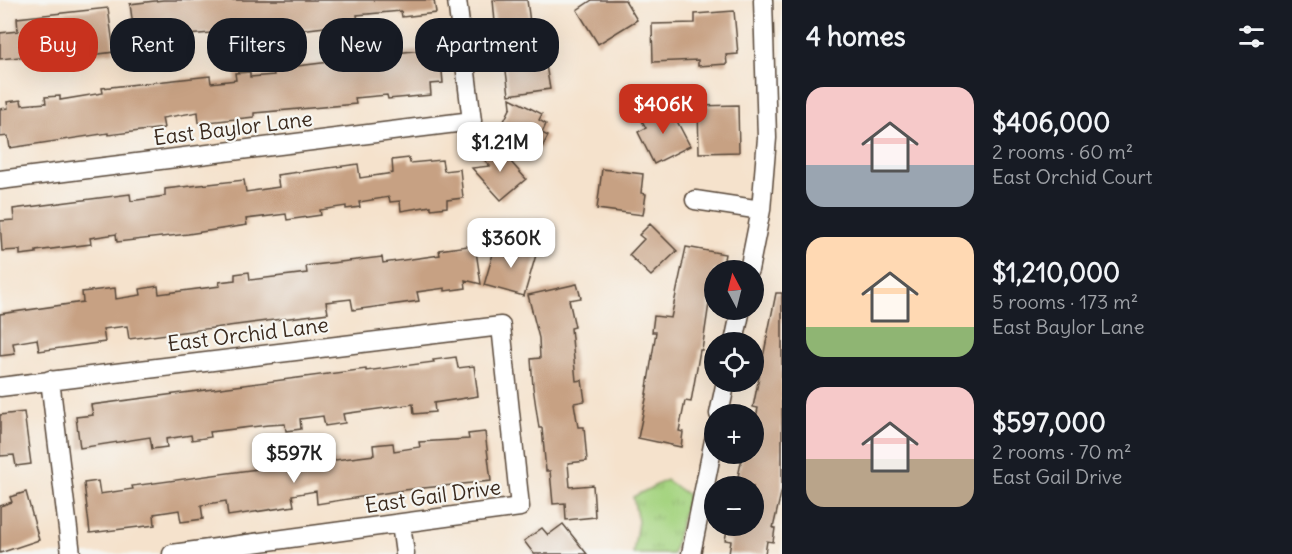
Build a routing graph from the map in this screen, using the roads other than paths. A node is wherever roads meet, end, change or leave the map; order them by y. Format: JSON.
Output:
{"nodes":[{"id":1,"x":457,"y":0,"type":"edge"},
{"id":2,"x":763,"y":0,"type":"edge"},
{"id":3,"x":0,"y":180,"type":"edge"},
{"id":4,"x":695,"y":200,"type":"dead end"},
{"id":5,"x":761,"y":210,"type":"junction"},
{"id":6,"x":750,"y":260,"type":"edge"},
{"id":7,"x":50,"y":380,"type":"junction"},
{"id":8,"x":0,"y":387,"type":"edge"},
{"id":9,"x":709,"y":464,"type":"edge"},
{"id":10,"x":520,"y":507,"type":"joint"},
{"id":11,"x":401,"y":524,"type":"junction"},
{"id":12,"x":71,"y":554,"type":"edge"},
{"id":13,"x":172,"y":554,"type":"edge"},
{"id":14,"x":405,"y":554,"type":"edge"},
{"id":15,"x":691,"y":554,"type":"edge"}],
"edges":[{"from":1,"to":3,"type":"street","name":"East Baylor Lane"},
{"from":2,"to":5,"type":"street"},
{"from":4,"to":5,"type":"street"},
{"from":5,"to":6,"type":"street"},
{"from":7,"to":8,"type":"street","name":"East Orchid Lane"},
{"from":7,"to":10,"type":"street","name":"East Orchid Lane"},
{"from":7,"to":12,"type":"street"},
{"from":9,"to":15,"type":"street"},
{"from":10,"to":11,"type":"street","name":"East Gail Drive"},
{"from":11,"to":13,"type":"street","name":"East Gail Drive"},
{"from":11,"to":14,"type":"street"}]}
